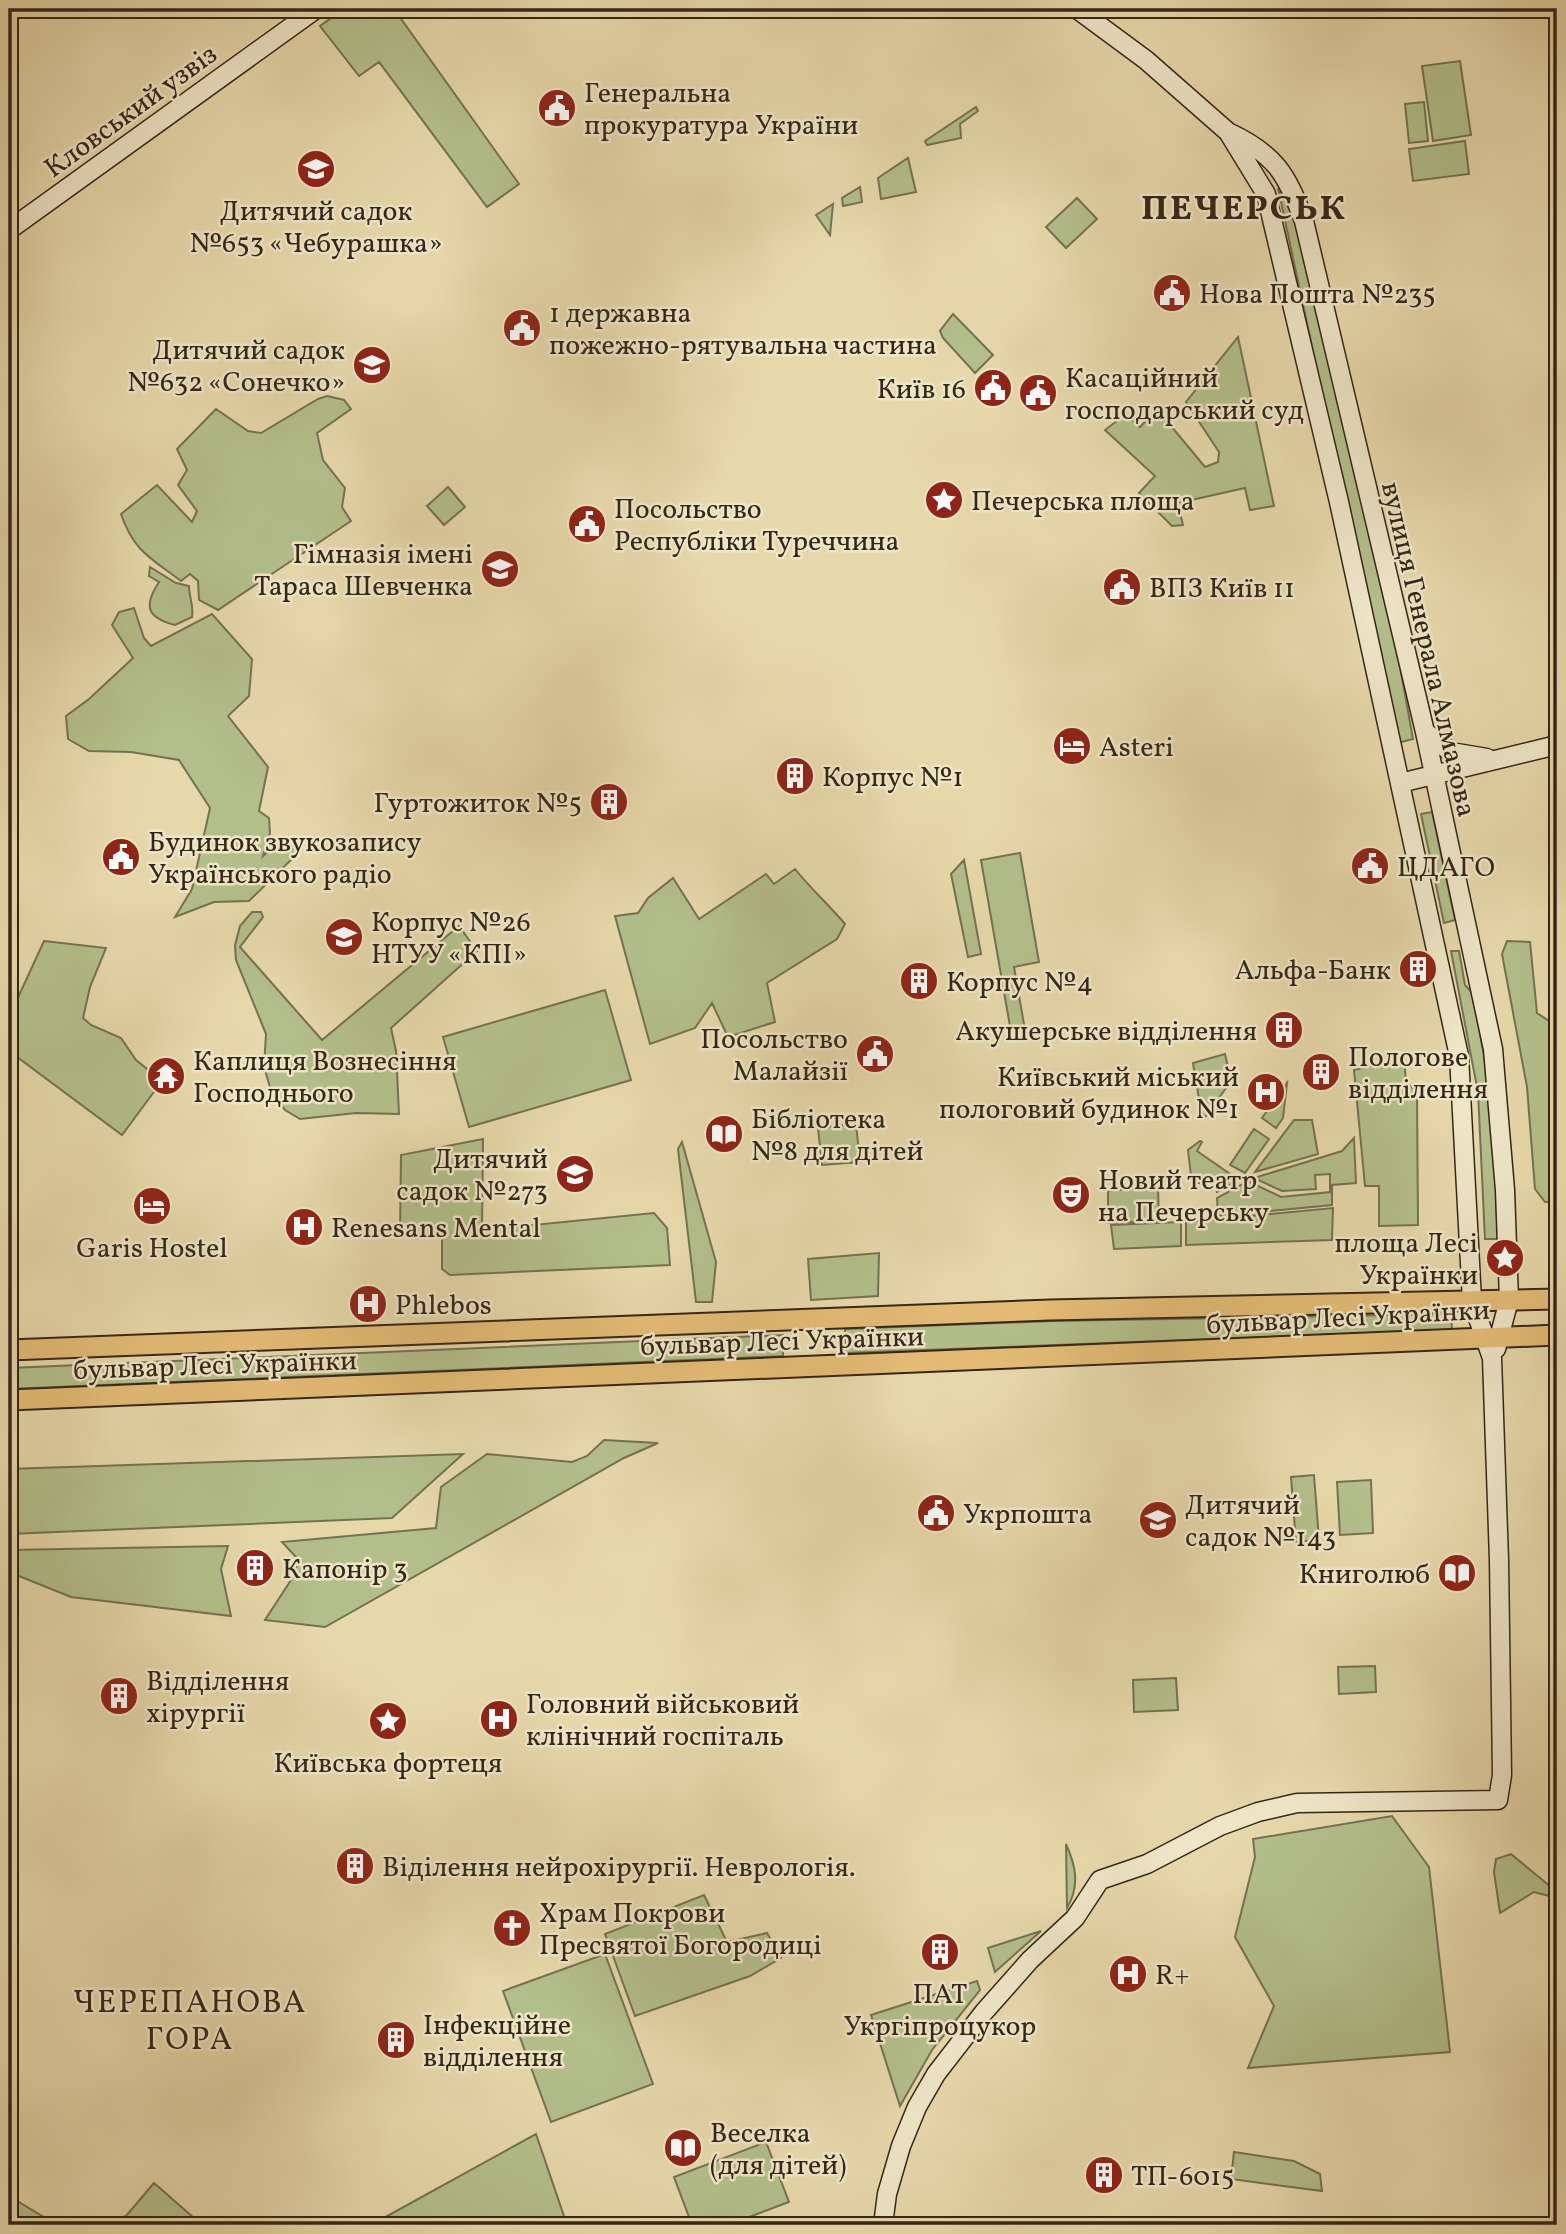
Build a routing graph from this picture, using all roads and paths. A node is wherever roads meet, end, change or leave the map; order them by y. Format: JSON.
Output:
{"nodes":[{"id":1,"x":316,"y":9,"type":"edge"},
{"id":2,"x":1077,"y":9,"type":"edge"},
{"id":3,"x":1228,"y":132,"type":"junction"},
{"id":4,"x":9,"y":230,"type":"edge"},
{"id":5,"x":1425,"y":732,"type":"junction"},
{"id":6,"x":1557,"y":745,"type":"edge"},
{"id":7,"x":1501,"y":759,"type":"junction"},
{"id":8,"x":1433,"y":775,"type":"junction"},
{"id":9,"x":1400,"y":783,"type":"junction"},
{"id":10,"x":1557,"y":1298,"type":"edge"},
{"id":11,"x":1510,"y":1300,"type":"junction"},
{"id":12,"x":1472,"y":1301,"type":"junction"},
{"id":13,"x":1557,"y":1335,"type":"edge"},
{"id":14,"x":1492,"y":1337,"type":"junction"},
{"id":15,"x":9,"y":1350,"type":"edge"},
{"id":16,"x":9,"y":1400,"type":"edge"},
{"id":17,"x":883,"y":2225,"type":"edge"}],
"edges":[{"from":1,"to":4,"type":"main road","name":"Кловський узвіз"},
{"from":2,"to":3,"type":"main road"},
{"from":3,"to":5,"type":"main road","name":"вулиця Генерала Алмазова"},
{"from":3,"to":9,"type":"main road","name":"вулиця Генерала Алмазова"},
{"from":5,"to":7,"type":"main road"},
{"from":5,"to":8,"type":"main road","name":"вулиця Генерала Алмазова"},
{"from":6,"to":7,"type":"main road"},
{"from":7,"to":8,"type":"main road"},
{"from":8,"to":9,"type":"main road"},
{"from":8,"to":11,"type":"main road","name":"вулиця Генерала Алмазова"},
{"from":9,"to":12,"type":"main road","name":"вулиця Генерала Алмазова"},
{"from":10,"to":11,"type":"main road","name":"бульвар Лесі Українки"},
{"from":11,"to":12,"type":"main road","name":"бульвар Лесі Українки"},
{"from":11,"to":14,"type":"main road"},
{"from":12,"to":14,"type":"main road"},
{"from":12,"to":15,"type":"main road","name":"бульвар Лесі Українки"},
{"from":13,"to":14,"type":"main road","name":"бульвар Лесі Українки"},
{"from":14,"to":16,"type":"main road","name":"бульвар Лесі Українки"},
{"from":14,"to":17,"type":"main road"}]}
